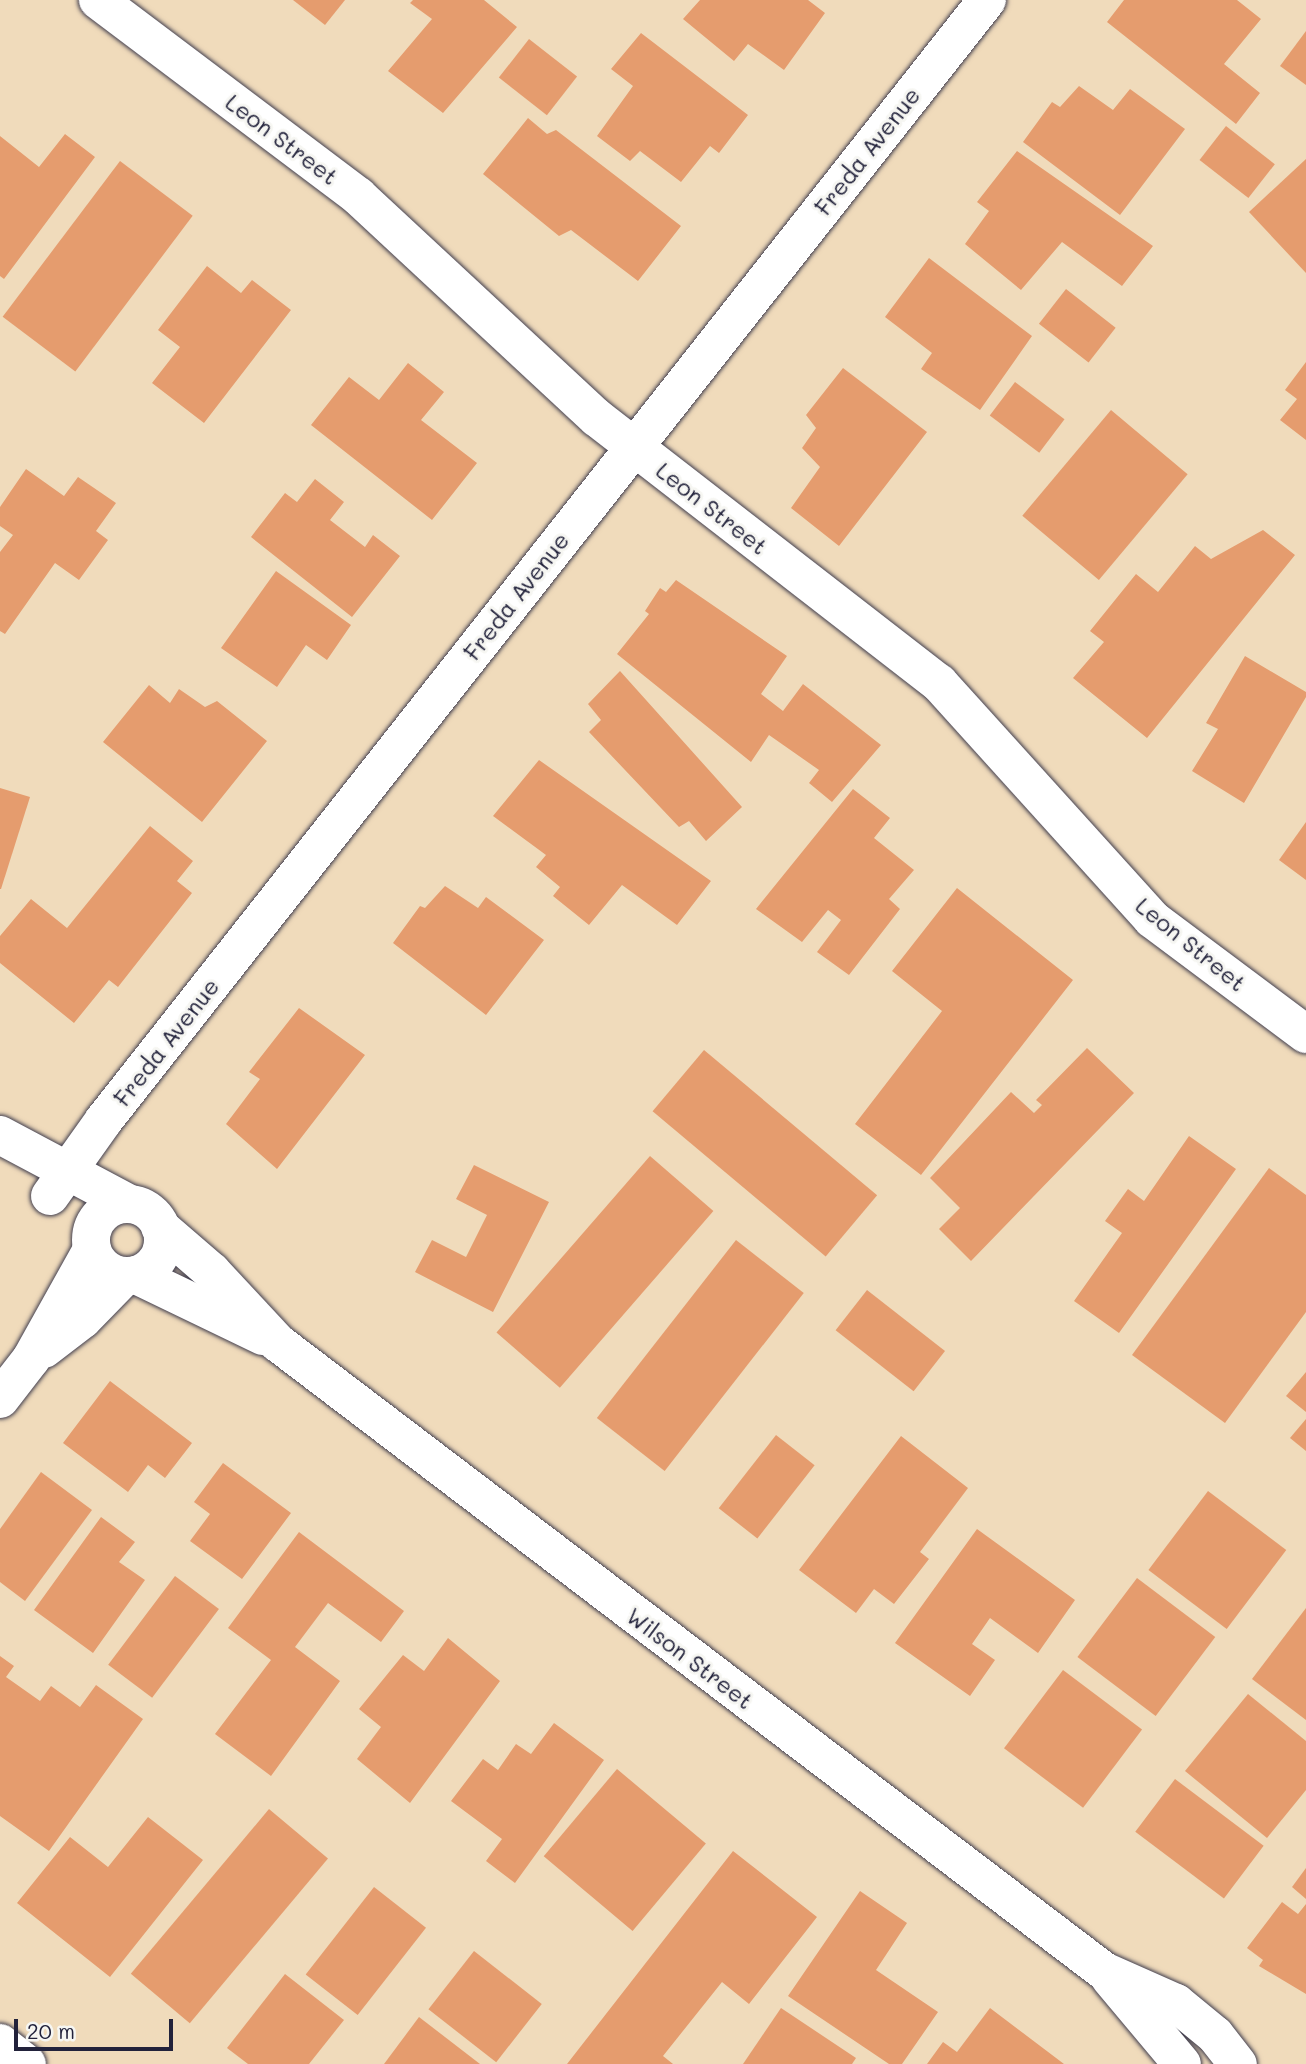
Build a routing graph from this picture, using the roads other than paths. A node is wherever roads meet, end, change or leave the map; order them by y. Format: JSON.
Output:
{"nodes":[{"id":1,"x":98,"y":0,"type":"edge"},
{"id":2,"x":987,"y":0,"type":"edge"},
{"id":3,"x":633,"y":447,"type":"junction"},
{"id":4,"x":1306,"y":1034,"type":"edge"},
{"id":5,"x":0,"y":1135,"type":"edge"},
{"id":6,"x":0,"y":1144,"type":"edge"},
{"id":7,"x":59,"y":1183,"type":"junction"},
{"id":8,"x":130,"y":1204,"type":"junction"},
{"id":9,"x":160,"y":1227,"type":"junction"},
{"id":10,"x":91,"y":1245,"type":"junction"},
{"id":11,"x":130,"y":1276,"type":"junction"},
{"id":12,"x":278,"y":1343,"type":"junction"},
{"id":13,"x":31,"y":1359,"type":"junction"},
{"id":14,"x":0,"y":1399,"type":"edge"},
{"id":15,"x":1104,"y":1971,"type":"junction"},
{"id":16,"x":0,"y":2043,"type":"edge"},
{"id":17,"x":27,"y":2064,"type":"edge"},
{"id":18,"x":1182,"y":2064,"type":"edge"},
{"id":19,"x":1238,"y":2064,"type":"edge"}],
"edges":[{"from":1,"to":3,"type":"street","name":"Leon Street"},
{"from":2,"to":3,"type":"street","name":"Freda Avenue"},
{"from":3,"to":4,"type":"street","name":"Leon Street"},
{"from":3,"to":7,"type":"street","name":"Freda Avenue"},
{"from":5,"to":7,"type":"street"},
{"from":6,"to":7,"type":"street"},
{"from":7,"to":8,"type":"street"},
{"from":7,"to":10,"type":"street"},
{"from":8,"to":9,"type":"street"},
{"from":8,"to":10,"type":"street"},
{"from":9,"to":11,"type":"street"},
{"from":9,"to":12,"type":"street","name":"Wilson Street"},
{"from":10,"to":11,"type":"street"},
{"from":10,"to":13,"type":"street"},
{"from":11,"to":12,"type":"street","name":"Wilson Street"},
{"from":11,"to":13,"type":"street"},
{"from":12,"to":15,"type":"street","name":"Wilson Street"},
{"from":13,"to":14,"type":"street"},
{"from":15,"to":18,"type":"street","name":"Wilson Street"},
{"from":15,"to":19,"type":"street","name":"Wilson Street"},
{"from":16,"to":17,"type":"street"}]}
